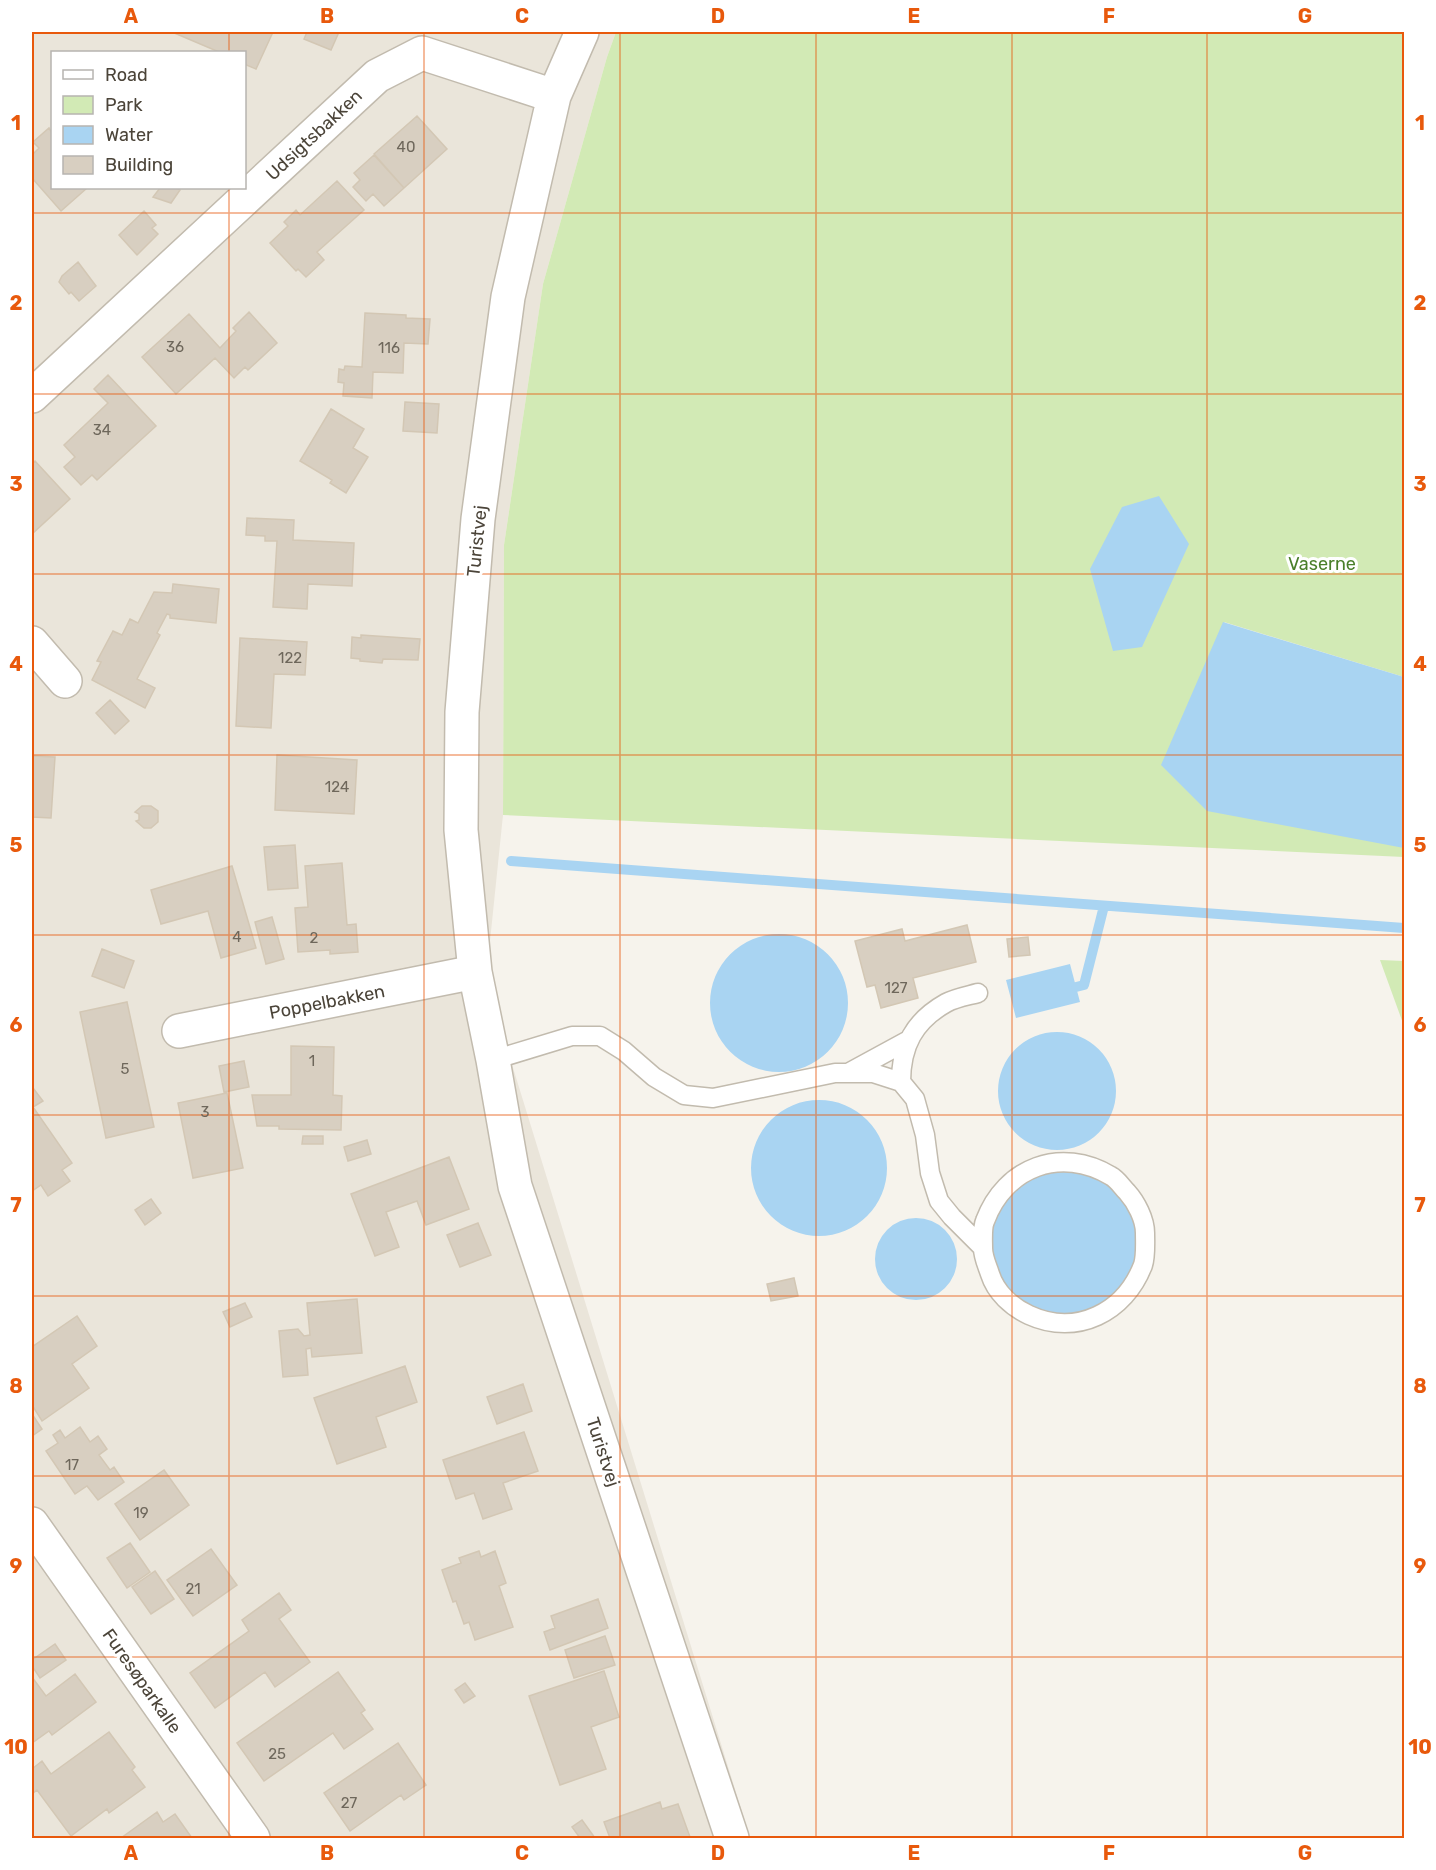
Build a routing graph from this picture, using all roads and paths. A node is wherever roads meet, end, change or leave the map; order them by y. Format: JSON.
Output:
{"nodes":[{"id":1,"x":582,"y":32,"type":"edge"},
{"id":2,"x":420,"y":42,"type":"edge"},
{"id":3,"x":554,"y":96,"type":"junction"},
{"id":4,"x":32,"y":396,"type":"edge"},
{"id":5,"x":32,"y":644,"type":"edge"},
{"id":6,"x":65,"y":681,"type":"dead end"},
{"id":7,"x":475,"y":972,"type":"junction"},
{"id":8,"x":978,"y":993,"type":"dead end"},
{"id":9,"x":179,"y":1031,"type":"dead end"},
{"id":10,"x":907,"y":1041,"type":"junction"},
{"id":11,"x":493,"y":1060,"type":"junction"},
{"id":12,"x":849,"y":1073,"type":"junction"},
{"id":13,"x":901,"y":1082,"type":"junction"},
{"id":14,"x":983,"y":1248,"type":"junction"},
{"id":15,"x":32,"y":1524,"type":"edge"},
{"id":16,"x":253,"y":1839,"type":"edge"},
{"id":17,"x":732,"y":1839,"type":"edge"}],
"edges":[{"from":1,"to":3,"type":"street","name":"Turistvej"},
{"from":2,"to":3,"type":"street","name":"Udsigtsbakken"},
{"from":2,"to":4,"type":"street","name":"Udsigtsbakken"},
{"from":3,"to":7,"type":"street","name":"Turistvej"},
{"from":5,"to":6,"type":"street"},
{"from":7,"to":9,"type":"street","name":"Poppelbakken"},
{"from":7,"to":11,"type":"street","name":"Turistvej"},
{"from":8,"to":10,"type":"lane"},
{"from":10,"to":12,"type":"lane"},
{"from":10,"to":13,"type":"lane"},
{"from":11,"to":12,"type":"lane"},
{"from":11,"to":17,"type":"street","name":"Turistvej"},
{"from":12,"to":13,"type":"lane"},
{"from":13,"to":14,"type":"lane"},
{"from":14,"to":14,"type":"lane"},
{"from":15,"to":16,"type":"street","name":"Furesøparkalle"}]}
